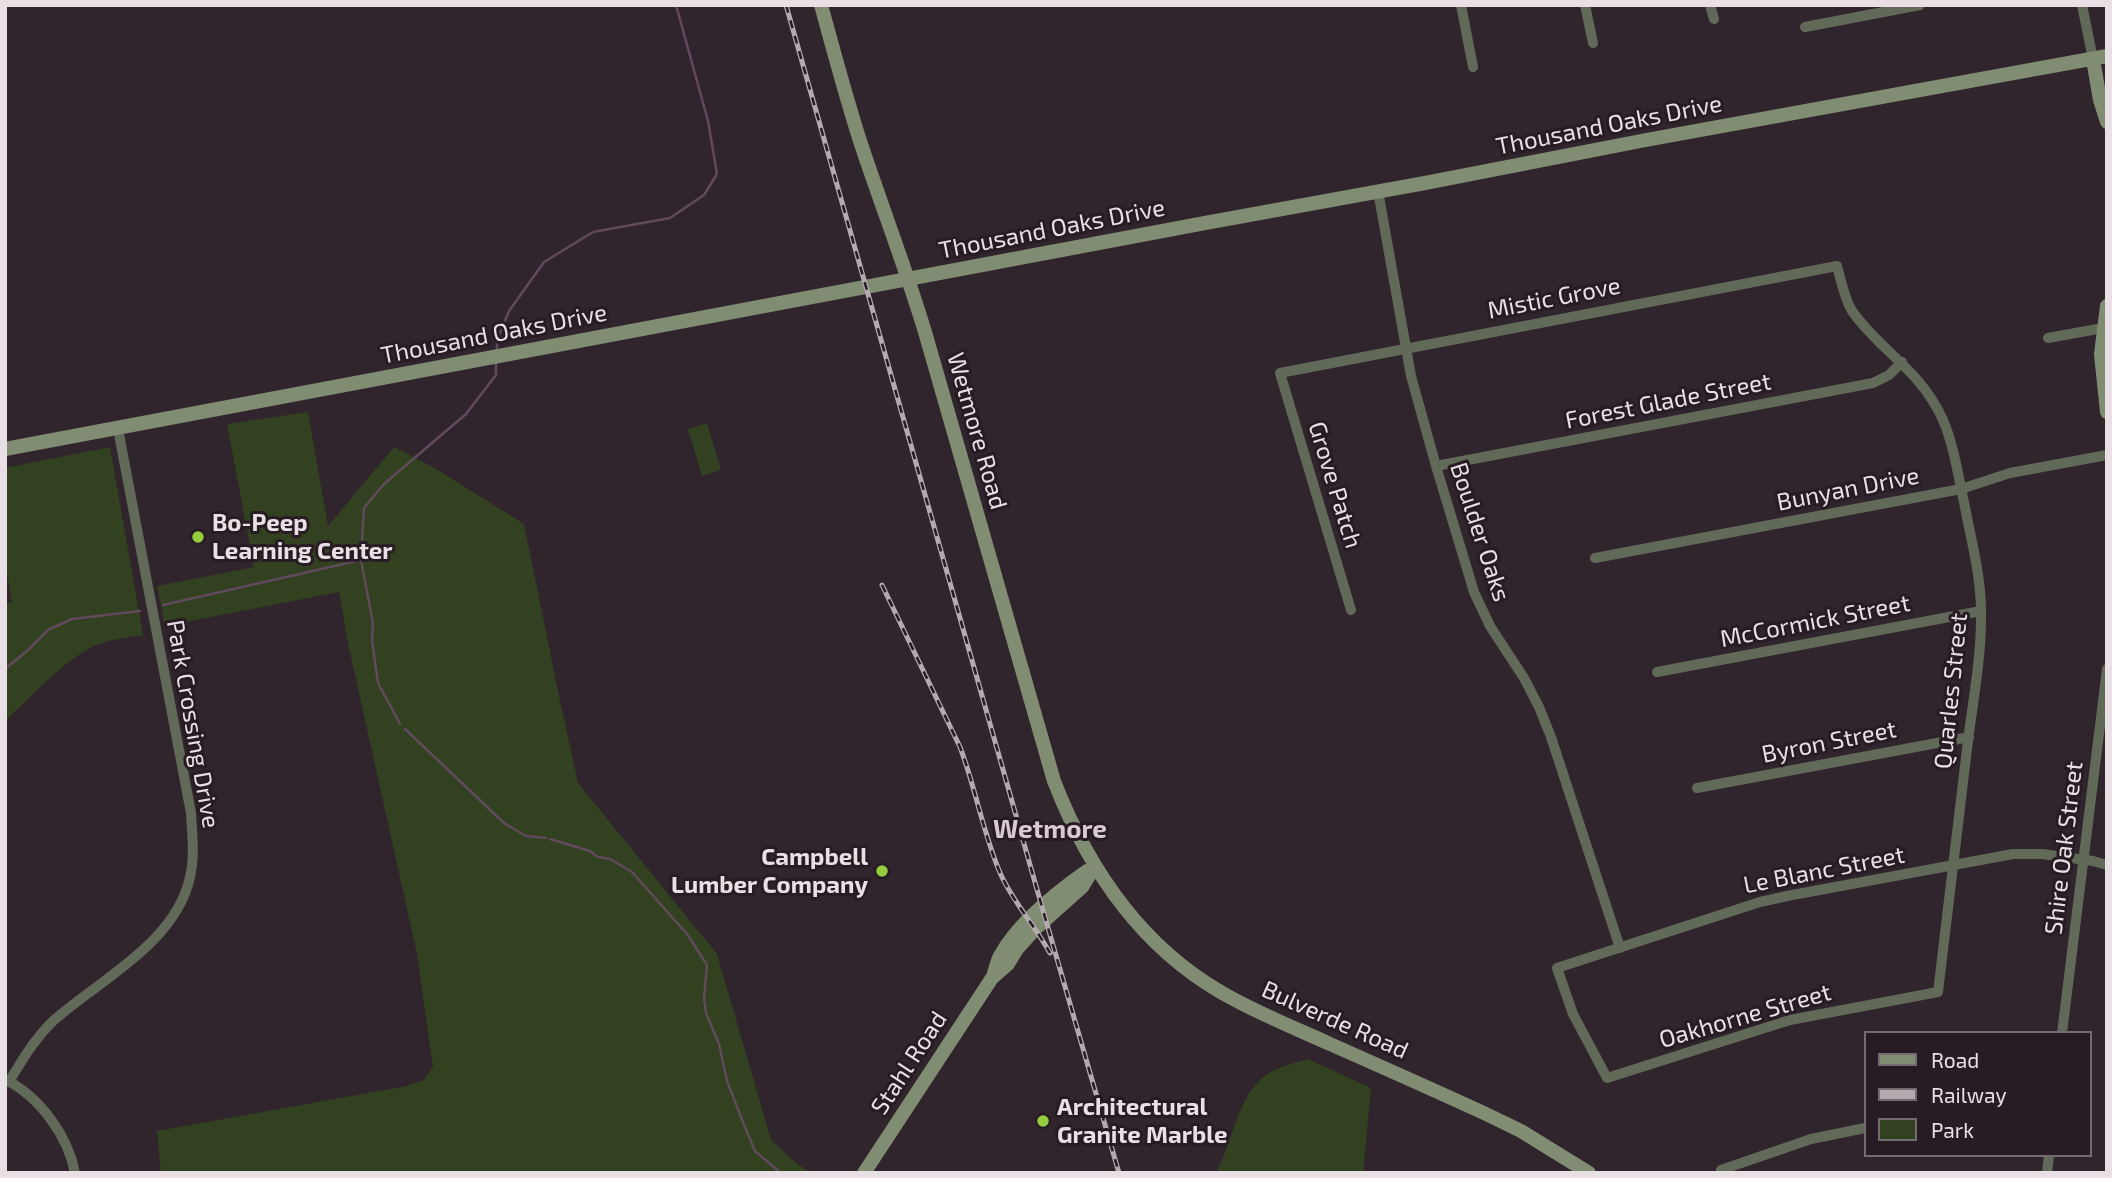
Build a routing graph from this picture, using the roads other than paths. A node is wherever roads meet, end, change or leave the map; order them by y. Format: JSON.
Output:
{"nodes":[{"id":1,"x":821,"y":5,"type":"edge"},
{"id":2,"x":1461,"y":5,"type":"edge"},
{"id":3,"x":1585,"y":5,"type":"edge"},
{"id":4,"x":1710,"y":5,"type":"edge"},
{"id":5,"x":1920,"y":5,"type":"edge"},
{"id":6,"x":2082,"y":5,"type":"edge"},
{"id":7,"x":1714,"y":19,"type":"dead end"},
{"id":8,"x":1805,"y":27,"type":"dead end"},
{"id":9,"x":1594,"y":43,"type":"dead end"},
{"id":10,"x":2100,"y":57,"type":"edge"},
{"id":11,"x":1473,"y":67,"type":"dead end"},
{"id":12,"x":2107,"y":121,"type":"edge"},
{"id":13,"x":1378,"y":191,"type":"junction"},
{"id":14,"x":1837,"y":266,"type":"joint"},
{"id":15,"x":909,"y":280,"type":"junction"},
{"id":16,"x":2107,"y":306,"type":"edge"},
{"id":17,"x":2103,"y":328,"type":"junction"},
{"id":18,"x":2048,"y":338,"type":"dead end"},
{"id":19,"x":2104,"y":344,"type":"edge"},
{"id":20,"x":1406,"y":348,"type":"junction"},
{"id":21,"x":1902,"y":362,"type":"junction"},
{"id":22,"x":1280,"y":373,"type":"joint"},
{"id":23,"x":2107,"y":412,"type":"edge"},
{"id":24,"x":118,"y":429,"type":"junction"},
{"id":25,"x":5,"y":449,"type":"edge"},
{"id":26,"x":2107,"y":455,"type":"edge"},
{"id":27,"x":1436,"y":466,"type":"junction"},
{"id":28,"x":1961,"y":489,"type":"junction"},
{"id":29,"x":1595,"y":558,"type":"dead end"},
{"id":30,"x":1351,"y":610,"type":"dead end"},
{"id":31,"x":1981,"y":611,"type":"junction"},
{"id":32,"x":2107,"y":668,"type":"edge"},
{"id":33,"x":1657,"y":672,"type":"dead end"},
{"id":34,"x":1969,"y":737,"type":"junction"},
{"id":35,"x":1698,"y":788,"type":"dead end"},
{"id":36,"x":2083,"y":860,"type":"junction"},
{"id":37,"x":2107,"y":865,"type":"edge"},
{"id":38,"x":1095,"y":866,"type":"junction"},
{"id":39,"x":1953,"y":866,"type":"junction"},
{"id":40,"x":1620,"y":948,"type":"junction"},
{"id":41,"x":1938,"y":992,"type":"joint"},
{"id":42,"x":2062,"y":1031,"type":"edge"},
{"id":43,"x":1607,"y":1079,"type":"joint"},
{"id":44,"x":7,"y":1081,"type":"edge"},
{"id":45,"x":1864,"y":1128,"type":"edge"},
{"id":46,"x":1721,"y":1170,"type":"dead end"},
{"id":47,"x":75,"y":1173,"type":"edge"},
{"id":48,"x":864,"y":1173,"type":"edge"},
{"id":49,"x":1590,"y":1173,"type":"edge"}],
"edges":[{"from":1,"to":15,"type":"main road","name":"Wetmore Road"},
{"from":2,"to":11,"type":"street"},
{"from":3,"to":9,"type":"street"},
{"from":4,"to":7,"type":"street"},
{"from":5,"to":8,"type":"street"},
{"from":6,"to":10,"type":"street"},
{"from":10,"to":12,"type":"main road"},
{"from":10,"to":13,"type":"main road","name":"Thousand Oaks Drive"},
{"from":13,"to":15,"type":"main road","name":"Thousand Oaks Drive"},
{"from":13,"to":20,"type":"street","name":"Boulder Oaks"},
{"from":14,"to":20,"type":"street","name":"Mistic Grove"},
{"from":14,"to":21,"type":"street","name":"Quarles Street"},
{"from":15,"to":24,"type":"main road","name":"Thousand Oaks Drive"},
{"from":15,"to":38,"type":"main road","name":"Wetmore Road"},
{"from":16,"to":17,"type":"main road"},
{"from":17,"to":18,"type":"street"},
{"from":17,"to":19,"type":"main road"},
{"from":19,"to":23,"type":"main road"},
{"from":20,"to":22,"type":"street","name":"Mistic Grove"},
{"from":20,"to":27,"type":"street","name":"Boulder Oaks"},
{"from":21,"to":27,"type":"street","name":"Forest Glade Street"},
{"from":21,"to":28,"type":"street","name":"Quarles Street"},
{"from":22,"to":30,"type":"street","name":"Grove Patch"},
{"from":24,"to":25,"type":"main road","name":"Thousand Oaks Drive"},
{"from":24,"to":44,"type":"street","name":"Park Crossing Drive"},
{"from":26,"to":28,"type":"street","name":"Bunyan Drive"},
{"from":27,"to":40,"type":"street","name":"Boulder Oaks"},
{"from":28,"to":29,"type":"street","name":"Bunyan Drive"},
{"from":28,"to":31,"type":"street","name":"Quarles Street"},
{"from":31,"to":33,"type":"street","name":"McCormick Street"},
{"from":31,"to":34,"type":"street","name":"Quarles Street"},
{"from":32,"to":36,"type":"street","name":"Shire Oak Street"},
{"from":34,"to":35,"type":"street","name":"Byron Street"},
{"from":34,"to":39,"type":"street","name":"Quarles Street"},
{"from":36,"to":37,"type":"street","name":"Le Blanc Street"},
{"from":36,"to":39,"type":"street","name":"Le Blanc Street"},
{"from":36,"to":42,"type":"street","name":"Shire Oak Street"},
{"from":38,"to":48,"type":"main road","name":"Stahl Road"},
{"from":38,"to":49,"type":"main road","name":"Bulverde Road"},
{"from":39,"to":40,"type":"street","name":"Le Blanc Street"},
{"from":39,"to":41,"type":"street","name":"Quarles Street"},
{"from":40,"to":43,"type":"street","name":"Le Blanc Street"},
{"from":41,"to":43,"type":"street","name":"Oakhorne Street"},
{"from":44,"to":47,"type":"street"},
{"from":45,"to":46,"type":"street"}]}
